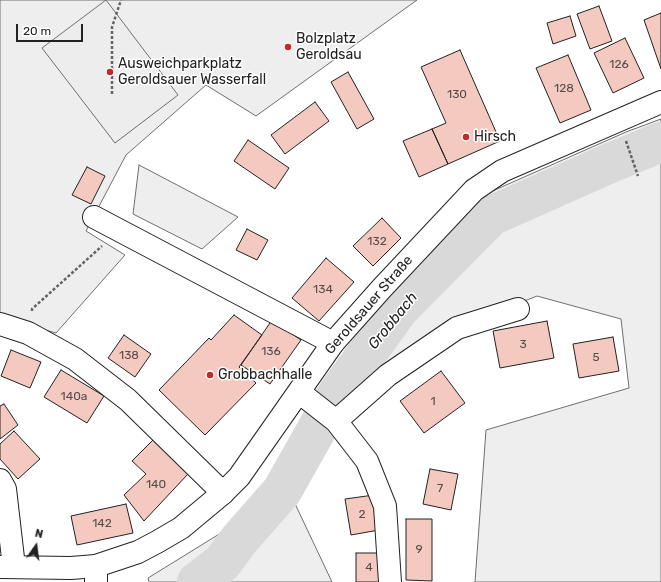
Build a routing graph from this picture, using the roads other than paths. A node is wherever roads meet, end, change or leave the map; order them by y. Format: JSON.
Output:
{"nodes":[{"id":1,"x":661,"y":102,"type":"edge"},
{"id":2,"x":102,"y":221,"type":"road end"},
{"id":3,"x":518,"y":309,"type":"dead end"},
{"id":4,"x":0,"y":324,"type":"edge"},
{"id":5,"x":333,"y":343,"type":"junction"},
{"id":6,"x":306,"y":398,"type":"junction"},
{"id":7,"x":336,"y":421,"type":"junction"},
{"id":8,"x":0,"y":480,"type":"edge"},
{"id":9,"x":223,"y":493,"type":"junction"},
{"id":10,"x":7,"y":567,"type":"edge"},
{"id":11,"x":96,"y":574,"type":"edge"},
{"id":12,"x":390,"y":582,"type":"edge"}],
"edges":[{"from":1,"to":5,"type":"main road","name":"Geroldsauer Straße"},
{"from":2,"to":5,"type":"main road"},
{"from":3,"to":7,"type":"main road"},
{"from":4,"to":9,"type":"main road"},
{"from":5,"to":6,"type":"main road","name":"Geroldsauer Straße"},
{"from":6,"to":7,"type":"main road"},
{"from":6,"to":9,"type":"main road","name":"Geroldsauer Straße"},
{"from":7,"to":12,"type":"main road"},
{"from":8,"to":10,"type":"main road"},
{"from":9,"to":11,"type":"main road","name":"Geroldsauer Straße"},
{"from":10,"to":11,"type":"main road","name":"Geroldsauer Straße"}]}
